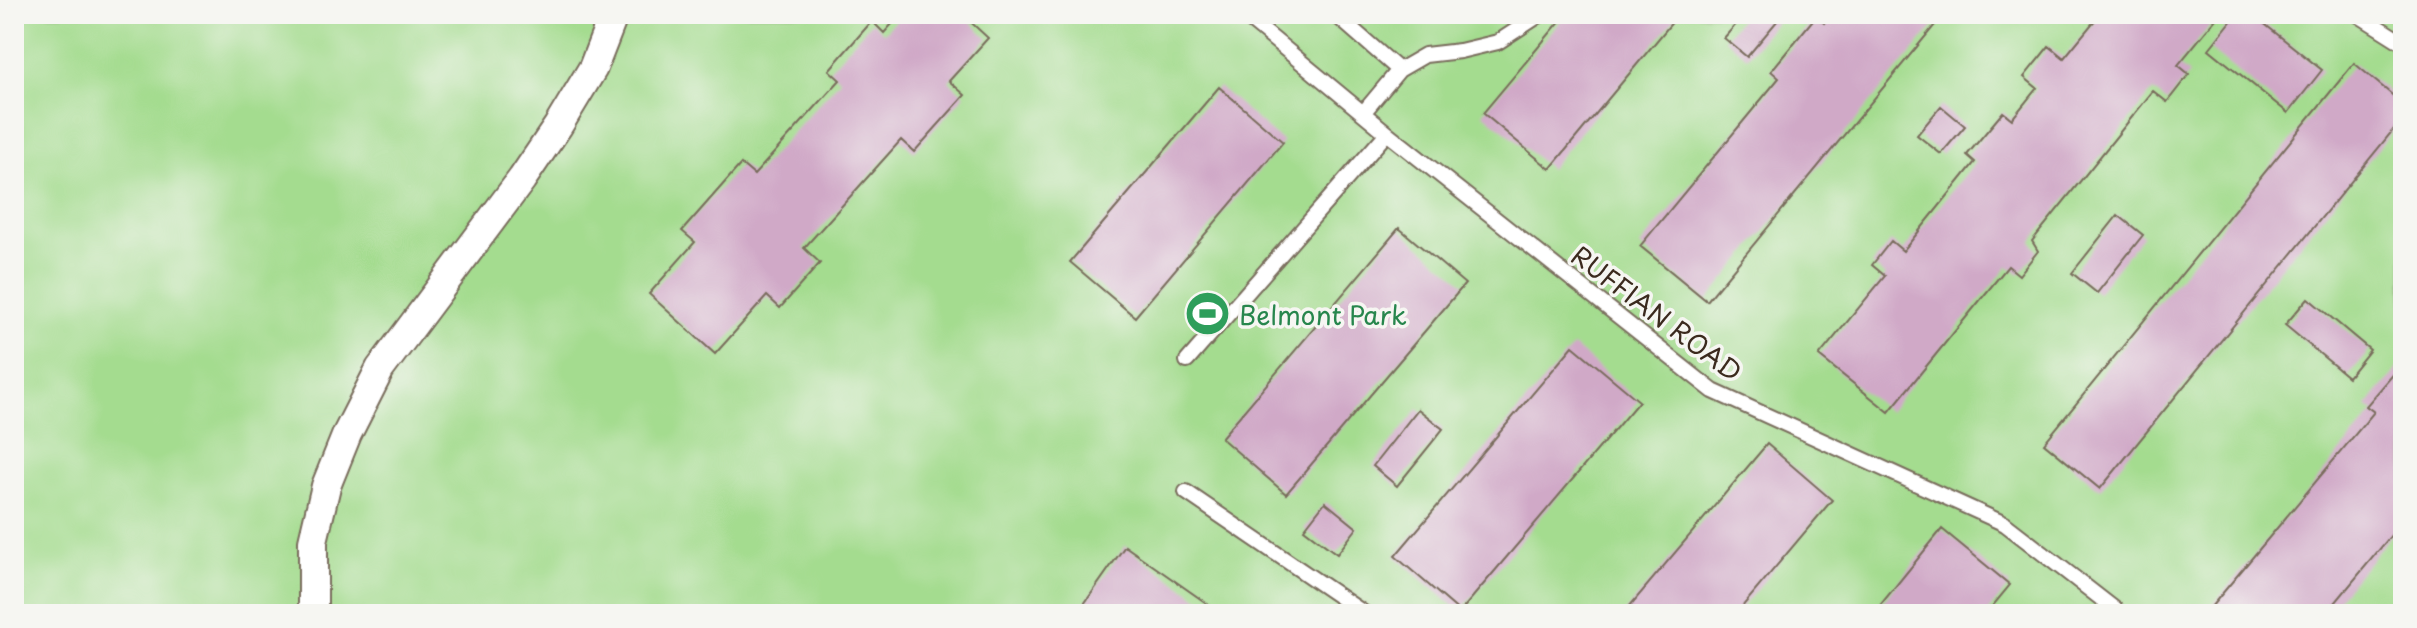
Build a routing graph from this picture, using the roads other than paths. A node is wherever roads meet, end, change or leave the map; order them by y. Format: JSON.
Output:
{"nodes":[{"id":1,"x":614,"y":14,"type":"edge"},
{"id":2,"x":1243,"y":14,"type":"edge"},
{"id":3,"x":1335,"y":14,"type":"edge"},
{"id":4,"x":1541,"y":14,"type":"edge"},
{"id":5,"x":2357,"y":14,"type":"edge"},
{"id":6,"x":2403,"y":43,"type":"edge"},
{"id":7,"x":1399,"y":70,"type":"junction"},
{"id":8,"x":1363,"y":113,"type":"junction"},
{"id":9,"x":1387,"y":133,"type":"junction"},
{"id":10,"x":1187,"y":361,"type":"dead end"},
{"id":11,"x":1186,"y":492,"type":"dead end"},
{"id":12,"x":313,"y":614,"type":"edge"},
{"id":13,"x":1365,"y":614,"type":"edge"},
{"id":14,"x":2121,"y":614,"type":"edge"}],
"edges":[{"from":1,"to":12,"type":"street"},
{"from":2,"to":8,"type":"lane","name":"RUFFIAN ROAD"},
{"from":3,"to":7,"type":"lane"},
{"from":4,"to":7,"type":"lane"},
{"from":5,"to":6,"type":"lane"},
{"from":7,"to":8,"type":"lane"},
{"from":8,"to":9,"type":"lane","name":"RUFFIAN ROAD"},
{"from":9,"to":10,"type":"lane"},
{"from":9,"to":14,"type":"lane","name":"RUFFIAN ROAD"},
{"from":11,"to":13,"type":"lane"}]}
